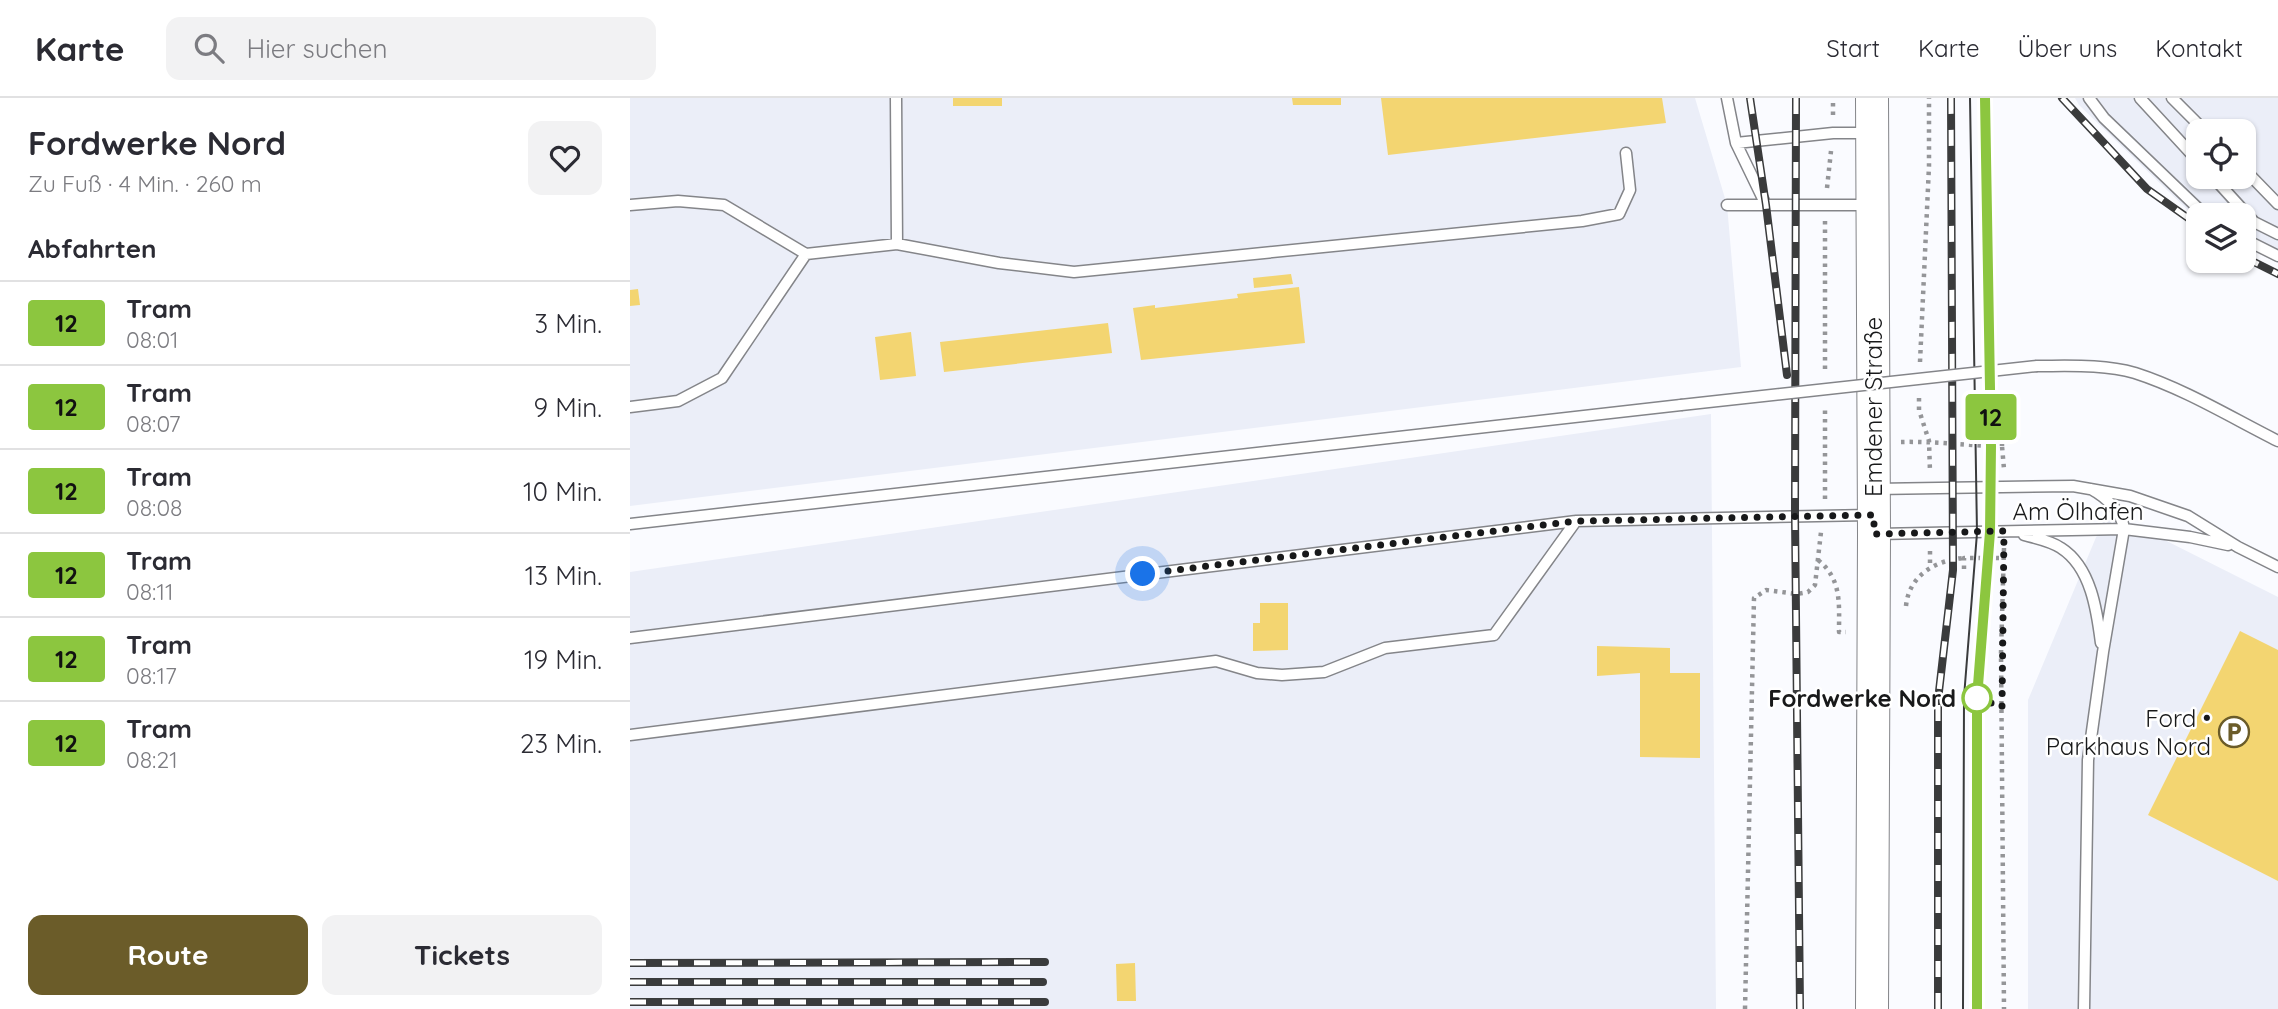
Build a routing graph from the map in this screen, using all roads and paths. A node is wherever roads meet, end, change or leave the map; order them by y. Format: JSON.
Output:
{"nodes":[{"id":1,"x":895,"y":98,"type":"edge"},
{"id":2,"x":1727,"y":98,"type":"edge"},
{"id":3,"x":1833,"y":98,"type":"edge"},
{"id":4,"x":1872,"y":98,"type":"edge"},
{"id":5,"x":1929,"y":98,"type":"edge"},
{"id":6,"x":2089,"y":98,"type":"edge"},
{"id":7,"x":2140,"y":98,"type":"edge"},
{"id":8,"x":2172,"y":98,"type":"edge"},
{"id":9,"x":2193,"y":119,"type":"edge"},
{"id":10,"x":1833,"y":133,"type":"junction"},
{"id":11,"x":1872,"y":133,"type":"junction"},
{"id":12,"x":1736,"y":143,"type":"junction"},
{"id":13,"x":2186,"y":148,"type":"edge"},
{"id":14,"x":1626,"y":153,"type":"dead end"},
{"id":15,"x":2256,"y":181,"type":"edge"},
{"id":16,"x":2224,"y":189,"type":"edge"},
{"id":17,"x":2193,"y":203,"type":"edge"},
{"id":18,"x":2278,"y":204,"type":"edge"},
{"id":19,"x":630,"y":205,"type":"edge"},
{"id":20,"x":1727,"y":205,"type":"dead end"},
{"id":21,"x":1766,"y":205,"type":"junction"},
{"id":22,"x":1825,"y":205,"type":"junction"},
{"id":23,"x":1872,"y":205,"type":"junction"},
{"id":24,"x":2278,"y":234,"type":"edge"},
{"id":25,"x":897,"y":244,"type":"junction"},
{"id":26,"x":2256,"y":245,"type":"edge"},
{"id":27,"x":806,"y":254,"type":"junction"},
{"id":28,"x":2278,"y":256,"type":"edge"},
{"id":29,"x":1919,"y":375,"type":"dead end"},
{"id":30,"x":1825,"y":386,"type":"dead end"},
{"id":31,"x":1919,"y":387,"type":"dead end"},
{"id":32,"x":1825,"y":400,"type":"dead end"},
{"id":33,"x":630,"y":407,"type":"edge"},
{"id":34,"x":2002,"y":414,"type":"dead end"},
{"id":35,"x":2278,"y":441,"type":"edge"},
{"id":36,"x":2002,"y":446,"type":"junction"},
{"id":37,"x":2005,"y":488,"type":"junction"},
{"id":38,"x":2091,"y":489,"type":"junction"},
{"id":39,"x":1874,"y":513,"type":"junction"},
{"id":40,"x":1823,"y":516,"type":"junction"},
{"id":41,"x":1576,"y":521,"type":"junction"},
{"id":42,"x":630,"y":524,"type":"edge"},
{"id":43,"x":2124,"y":529,"type":"junction"},
{"id":44,"x":2004,"y":531,"type":"junction"},
{"id":45,"x":2238,"y":547,"type":"junction"},
{"id":46,"x":2004,"y":558,"type":"junction"},
{"id":47,"x":2278,"y":567,"type":"edge"},
{"id":48,"x":1964,"y":569,"type":"dead end"},
{"id":49,"x":630,"y":638,"type":"edge"},
{"id":50,"x":2103,"y":652,"type":"junction"},
{"id":51,"x":630,"y":735,"type":"edge"},
{"id":52,"x":1745,"y":1009,"type":"edge"},
{"id":53,"x":1872,"y":1009,"type":"edge"},
{"id":54,"x":2004,"y":1009,"type":"edge"},
{"id":55,"x":2084,"y":1009,"type":"edge"}],
"edges":[{"from":1,"to":25,"type":"lane"},
{"from":2,"to":12,"type":"lane"},
{"from":3,"to":10,"type":"path"},
{"from":4,"to":11,"type":"street","name":"Emdener Straße"},
{"from":5,"to":29,"type":"path"},
{"from":6,"to":17,"type":"lane"},
{"from":7,"to":13,"type":"lane"},
{"from":8,"to":9,"type":"lane"},
{"from":10,"to":11,"type":"lane"},
{"from":10,"to":12,"type":"lane"},
{"from":10,"to":22,"type":"path"},
{"from":11,"to":23,"type":"street","name":"Emdener Straße"},
{"from":12,"to":21,"type":"lane"},
{"from":14,"to":25,"type":"lane"},
{"from":15,"to":18,"type":"lane"},
{"from":16,"to":24,"type":"lane"},
{"from":19,"to":27,"type":"lane"},
{"from":20,"to":21,"type":"lane"},
{"from":21,"to":22,"type":"lane"},
{"from":22,"to":23,"type":"lane"},
{"from":22,"to":30,"type":"path"},
{"from":23,"to":39,"type":"street","name":"Emdener Straße"},
{"from":25,"to":27,"type":"lane"},
{"from":26,"to":28,"type":"lane"},
{"from":27,"to":33,"type":"lane"},
{"from":31,"to":36,"type":"path"},
{"from":32,"to":40,"type":"path"},
{"from":34,"to":36,"type":"path"},
{"from":35,"to":42,"type":"lane","bridge":true},
{"from":36,"to":37,"type":"path"},
{"from":37,"to":38,"type":"lane","name":"Am Ölhafen"},
{"from":37,"to":39,"type":"lane","name":"Am Ölhafen"},
{"from":38,"to":43,"type":"lane"},
{"from":38,"to":45,"type":"lane","name":"Am Ölhafen"},
{"from":39,"to":40,"type":"lane"},
{"from":39,"to":44,"type":"lane","name":"Am Ölhafen"},
{"from":39,"to":53,"type":"street","name":"Emdener Straße"},
{"from":40,"to":41,"type":"lane"},
{"from":40,"to":52,"type":"path"},
{"from":41,"to":49,"type":"lane"},
{"from":41,"to":51,"type":"lane"},
{"from":43,"to":44,"type":"lane","name":"Am Ölhafen"},
{"from":43,"to":45,"type":"lane","name":"Am Ölhafen"},
{"from":43,"to":50,"type":"lane"},
{"from":44,"to":46,"type":"path"},
{"from":44,"to":50,"type":"lane"},
{"from":45,"to":47,"type":"lane","name":"Am Ölhafen"},
{"from":46,"to":48,"type":"path"},
{"from":46,"to":54,"type":"path"},
{"from":50,"to":55,"type":"lane"}]}
